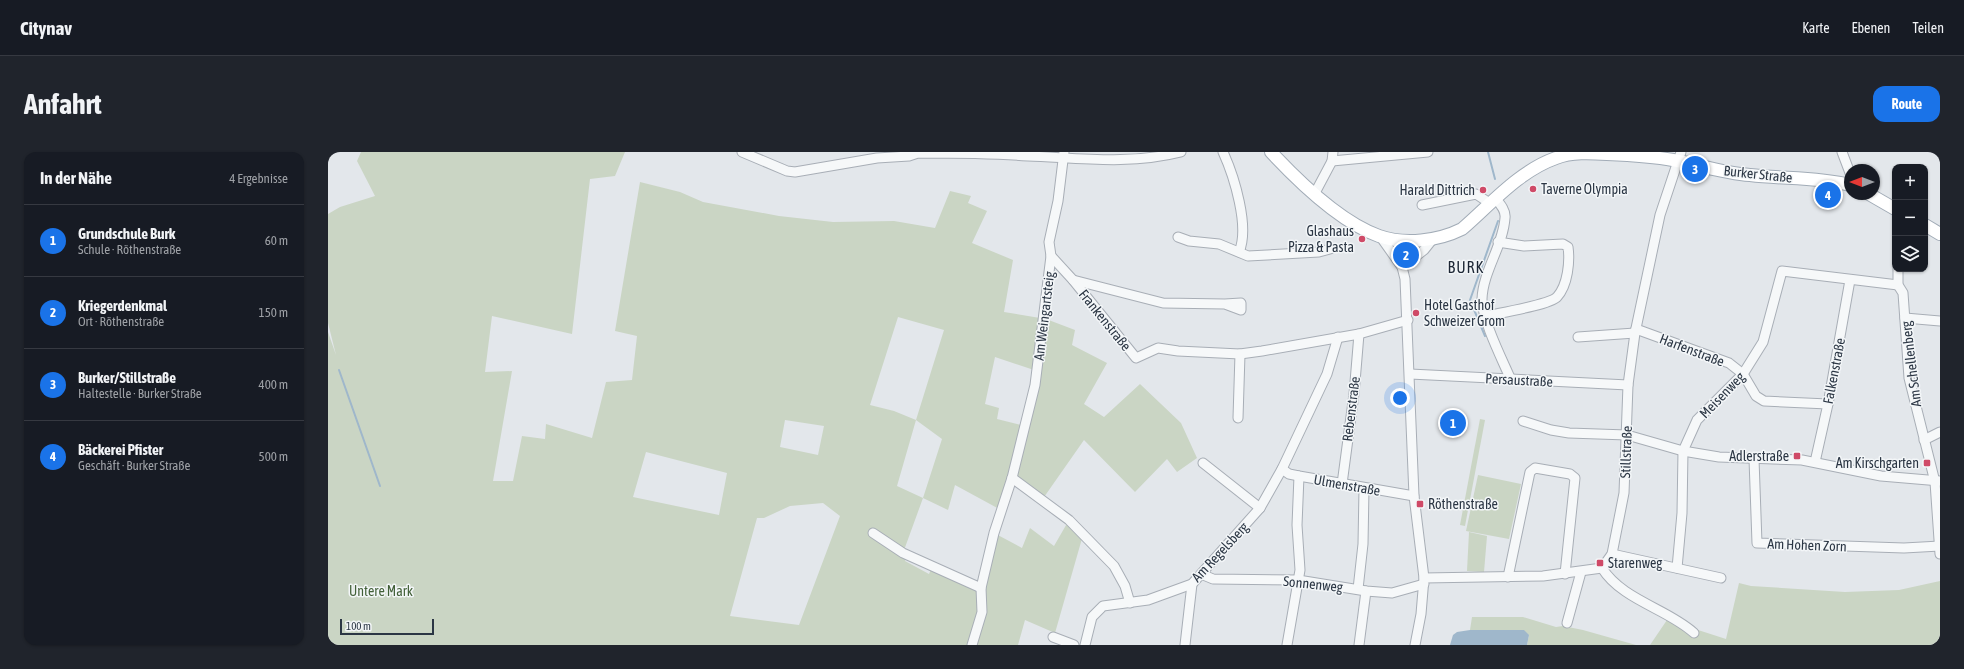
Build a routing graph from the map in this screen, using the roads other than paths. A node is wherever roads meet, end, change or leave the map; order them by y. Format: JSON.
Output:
{"nodes":[{"id":1,"x":742,"y":152,"type":"edge"},
{"id":2,"x":1181,"y":152,"type":"edge"},
{"id":3,"x":1223,"y":152,"type":"edge"},
{"id":4,"x":1271,"y":152,"type":"edge"},
{"id":5,"x":1428,"y":152,"type":"edge"},
{"id":6,"x":1842,"y":152,"type":"edge"},
{"id":7,"x":1394,"y":153,"type":"edge"},
{"id":8,"x":1561,"y":154,"type":"edge"},
{"id":9,"x":876,"y":155,"type":"edge"},
{"id":10,"x":1064,"y":155,"type":"edge"},
{"id":11,"x":1679,"y":156,"type":"edge"},
{"id":12,"x":1333,"y":157,"type":"edge"},
{"id":13,"x":1847,"y":164,"type":"edge"},
{"id":14,"x":1844,"y":183,"type":"edge"},
{"id":15,"x":1315,"y":193,"type":"junction"},
{"id":16,"x":1879,"y":200,"type":"edge"},
{"id":17,"x":1494,"y":201,"type":"junction"},
{"id":18,"x":1422,"y":205,"type":"dead end"},
{"id":19,"x":1892,"y":207,"type":"edge"},
{"id":20,"x":1928,"y":227,"type":"edge"},
{"id":21,"x":1940,"y":234,"type":"edge"},
{"id":22,"x":1380,"y":236,"type":"junction"},
{"id":23,"x":1178,"y":237,"type":"dead end"},
{"id":24,"x":1432,"y":240,"type":"junction"},
{"id":25,"x":1498,"y":242,"type":"junction"},
{"id":26,"x":1330,"y":249,"type":"dead end"},
{"id":27,"x":1240,"y":252,"type":"junction"},
{"id":28,"x":1051,"y":256,"type":"junction"},
{"id":29,"x":1402,"y":267,"type":"junction"},
{"id":30,"x":1898,"y":272,"type":"edge"},
{"id":31,"x":1073,"y":280,"type":"junction"},
{"id":32,"x":1850,"y":280,"type":"junction"},
{"id":33,"x":1898,"y":285,"type":"junction"},
{"id":34,"x":1225,"y":304,"type":"dead end"},
{"id":35,"x":1486,"y":316,"type":"junction"},
{"id":36,"x":1905,"y":318,"type":"junction"},
{"id":37,"x":1408,"y":320,"type":"junction"},
{"id":38,"x":1940,"y":321,"type":"edge"},
{"id":39,"x":1636,"y":331,"type":"junction"},
{"id":40,"x":1359,"y":334,"type":"junction"},
{"id":41,"x":1338,"y":337,"type":"junction"},
{"id":42,"x":1578,"y":337,"type":"dead end"},
{"id":43,"x":1240,"y":354,"type":"junction"},
{"id":44,"x":1410,"y":374,"type":"junction"},
{"id":45,"x":1743,"y":374,"type":"junction"},
{"id":46,"x":1511,"y":380,"type":"junction"},
{"id":47,"x":1628,"y":385,"type":"junction"},
{"id":48,"x":1828,"y":404,"type":"junction"},
{"id":49,"x":1238,"y":418,"type":"dead end"},
{"id":50,"x":1523,"y":421,"type":"dead end"},
{"id":51,"x":1940,"y":432,"type":"edge"},
{"id":52,"x":1627,"y":435,"type":"junction"},
{"id":53,"x":1924,"y":440,"type":"junction"},
{"id":54,"x":1683,"y":451,"type":"junction"},
{"id":55,"x":1754,"y":459,"type":"junction"},
{"id":56,"x":1815,"y":462,"type":"junction"},
{"id":57,"x":1203,"y":463,"type":"dead end"},
{"id":58,"x":1282,"y":469,"type":"junction"},
{"id":59,"x":1299,"y":476,"type":"junction"},
{"id":60,"x":1012,"y":478,"type":"junction"},
{"id":61,"x":1937,"y":481,"type":"edge"},
{"id":62,"x":1342,"y":484,"type":"junction"},
{"id":63,"x":1364,"y":489,"type":"junction"},
{"id":64,"x":1414,"y":496,"type":"junction"},
{"id":65,"x":1260,"y":508,"type":"junction"},
{"id":66,"x":873,"y":533,"type":"dead end"},
{"id":67,"x":1940,"y":546,"type":"edge"},
{"id":68,"x":1612,"y":554,"type":"junction"},
{"id":69,"x":1940,"y":554,"type":"edge"},
{"id":70,"x":1602,"y":568,"type":"junction"},
{"id":71,"x":1677,"y":568,"type":"junction"},
{"id":72,"x":1581,"y":572,"type":"junction"},
{"id":73,"x":1201,"y":574,"type":"junction"},
{"id":74,"x":1564,"y":574,"type":"junction"},
{"id":75,"x":1508,"y":577,"type":"junction"},
{"id":76,"x":1721,"y":578,"type":"dead end"},
{"id":77,"x":1298,"y":580,"type":"junction"},
{"id":78,"x":1424,"y":581,"type":"junction"},
{"id":79,"x":1192,"y":584,"type":"junction"},
{"id":80,"x":981,"y":588,"type":"junction"},
{"id":81,"x":1362,"y":590,"type":"junction"},
{"id":82,"x":1130,"y":603,"type":"junction"},
{"id":83,"x":1568,"y":623,"type":"dead end"},
{"id":84,"x":1694,"y":633,"type":"dead end"},
{"id":85,"x":1053,"y":636,"type":"dead end"},
{"id":86,"x":972,"y":645,"type":"edge"},
{"id":87,"x":1074,"y":645,"type":"edge"},
{"id":88,"x":1085,"y":645,"type":"edge"},
{"id":89,"x":1185,"y":645,"type":"edge"},
{"id":90,"x":1287,"y":645,"type":"edge"},
{"id":91,"x":1359,"y":645,"type":"edge"},
{"id":92,"x":1415,"y":645,"type":"edge"}],
"edges":[{"from":1,"to":9,"type":"street"},
{"from":2,"to":10,"type":"street"},
{"from":3,"to":27,"type":"street"},
{"from":4,"to":15,"type":"main road","name":"Burker Straße"},
{"from":5,"to":7,"type":"street"},
{"from":6,"to":13,"type":"street"},
{"from":7,"to":12,"type":"street"},
{"from":8,"to":11,"type":"main road","name":"Burker Straße"},
{"from":8,"to":17,"type":"main road","name":"Burker Straße"},
{"from":9,"to":10,"type":"street"},
{"from":10,"to":28,"type":"street","name":"Am Weingartsteig"},
{"from":11,"to":14,"type":"main road","name":"Burker Straße"},
{"from":11,"to":39,"type":"street","name":"Stillstraße"},
{"from":12,"to":15,"type":"street"},
{"from":15,"to":22,"type":"main road","name":"Burker Straße"},
{"from":16,"to":19,"type":"main road"},
{"from":17,"to":18,"type":"street"},
{"from":17,"to":24,"type":"main road","name":"Burker Straße"},
{"from":17,"to":25,"type":"street"},
{"from":20,"to":21,"type":"main road"},
{"from":22,"to":24,"type":"main road","name":"Burker Straße"},
{"from":22,"to":29,"type":"street"},
{"from":23,"to":27,"type":"street"},
{"from":24,"to":29,"type":"street"},
{"from":25,"to":35,"type":"street"},
{"from":25,"to":35,"type":"street"},
{"from":26,"to":27,"type":"street"},
{"from":28,"to":31,"type":"street","name":"Frankenstraße"},
{"from":28,"to":60,"type":"street","name":"Am Weingartsteig"},
{"from":29,"to":37,"type":"street"},
{"from":30,"to":33,"type":"street","name":"Am Schellenberg"},
{"from":31,"to":34,"type":"street"},
{"from":31,"to":43,"type":"street","name":"Frankenstraße"},
{"from":32,"to":33,"type":"street","name":"Meisenweg"},
{"from":32,"to":45,"type":"street","name":"Meisenweg"},
{"from":32,"to":48,"type":"street","name":"Falkenstraße"},
{"from":33,"to":36,"type":"street","name":"Am Schellenberg"},
{"from":35,"to":46,"type":"street"},
{"from":36,"to":38,"type":"street"},
{"from":36,"to":53,"type":"street","name":"Am Schellenberg"},
{"from":37,"to":40,"type":"street","name":"Frankenstraße"},
{"from":37,"to":44,"type":"street"},
{"from":39,"to":42,"type":"street"},
{"from":39,"to":45,"type":"street","name":"Harfenstraße"},
{"from":39,"to":47,"type":"street","name":"Stillstraße"},
{"from":40,"to":41,"type":"street","name":"Frankenstraße"},
{"from":40,"to":62,"type":"street","name":"Rebenstraße"},
{"from":41,"to":43,"type":"street","name":"Frankenstraße"},
{"from":41,"to":58,"type":"street","name":"Am Regelsberg"},
{"from":43,"to":49,"type":"street"},
{"from":44,"to":46,"type":"street","name":"Persaustraße"},
{"from":44,"to":64,"type":"street"},
{"from":45,"to":48,"type":"street","name":"Harfenstraße"},
{"from":45,"to":54,"type":"street","name":"Meisenweg"},
{"from":46,"to":47,"type":"street","name":"Persaustraße"},
{"from":47,"to":52,"type":"street","name":"Stillstraße"},
{"from":48,"to":56,"type":"street","name":"Falkenstraße"},
{"from":50,"to":52,"type":"street"},
{"from":51,"to":53,"type":"street"},
{"from":52,"to":54,"type":"street"},
{"from":52,"to":68,"type":"street","name":"Stillstraße"},
{"from":53,"to":61,"type":"street","name":"Am Schellenberg"},
{"from":54,"to":55,"type":"street"},
{"from":54,"to":71,"type":"street","name":"Meisenweg"},
{"from":55,"to":56,"type":"street"},
{"from":55,"to":67,"type":"street","name":"Am Hohen Zorn"},
{"from":56,"to":61,"type":"street"},
{"from":57,"to":65,"type":"street"},
{"from":58,"to":59,"type":"street","name":"Ulmenstraße"},
{"from":58,"to":65,"type":"street","name":"Am Regelsberg"},
{"from":59,"to":62,"type":"street","name":"Ulmenstraße"},
{"from":59,"to":77,"type":"street"},
{"from":60,"to":80,"type":"street","name":"Am Weingartsteig"},
{"from":60,"to":82,"type":"street"},
{"from":61,"to":67,"type":"street","name":"Am Schellenberg"},
{"from":62,"to":63,"type":"street","name":"Ulmenstraße"},
{"from":63,"to":64,"type":"street","name":"Ulmenstraße"},
{"from":63,"to":81,"type":"street"},
{"from":64,"to":78,"type":"street"},
{"from":65,"to":73,"type":"street","name":"Am Regelsberg"},
{"from":66,"to":80,"type":"street"},
{"from":67,"to":69,"type":"street","name":"Am Schellenberg"},
{"from":68,"to":70,"type":"street","name":"Stillstraße"},
{"from":68,"to":71,"type":"street"},
{"from":70,"to":72,"type":"street"},
{"from":70,"to":84,"type":"street"},
{"from":71,"to":76,"type":"street"},
{"from":72,"to":74,"type":"street"},
{"from":72,"to":83,"type":"street"},
{"from":73,"to":77,"type":"street","name":"Sonnenweg"},
{"from":73,"to":79,"type":"street","name":"Am Regelsberg"},
{"from":74,"to":75,"type":"street"},
{"from":74,"to":75,"type":"street"},
{"from":75,"to":78,"type":"street"},
{"from":77,"to":81,"type":"street","name":"Sonnenweg"},
{"from":77,"to":90,"type":"street"},
{"from":78,"to":81,"type":"street","name":"Sonnenweg"},
{"from":78,"to":92,"type":"street"},
{"from":79,"to":82,"type":"street","name":"Am Regelsberg"},
{"from":79,"to":89,"type":"street"},
{"from":80,"to":86,"type":"street","name":"Am Weingartsteig"},
{"from":81,"to":91,"type":"street"},
{"from":82,"to":88,"type":"street","name":"Am Regelsberg"},
{"from":85,"to":87,"type":"street"}]}
